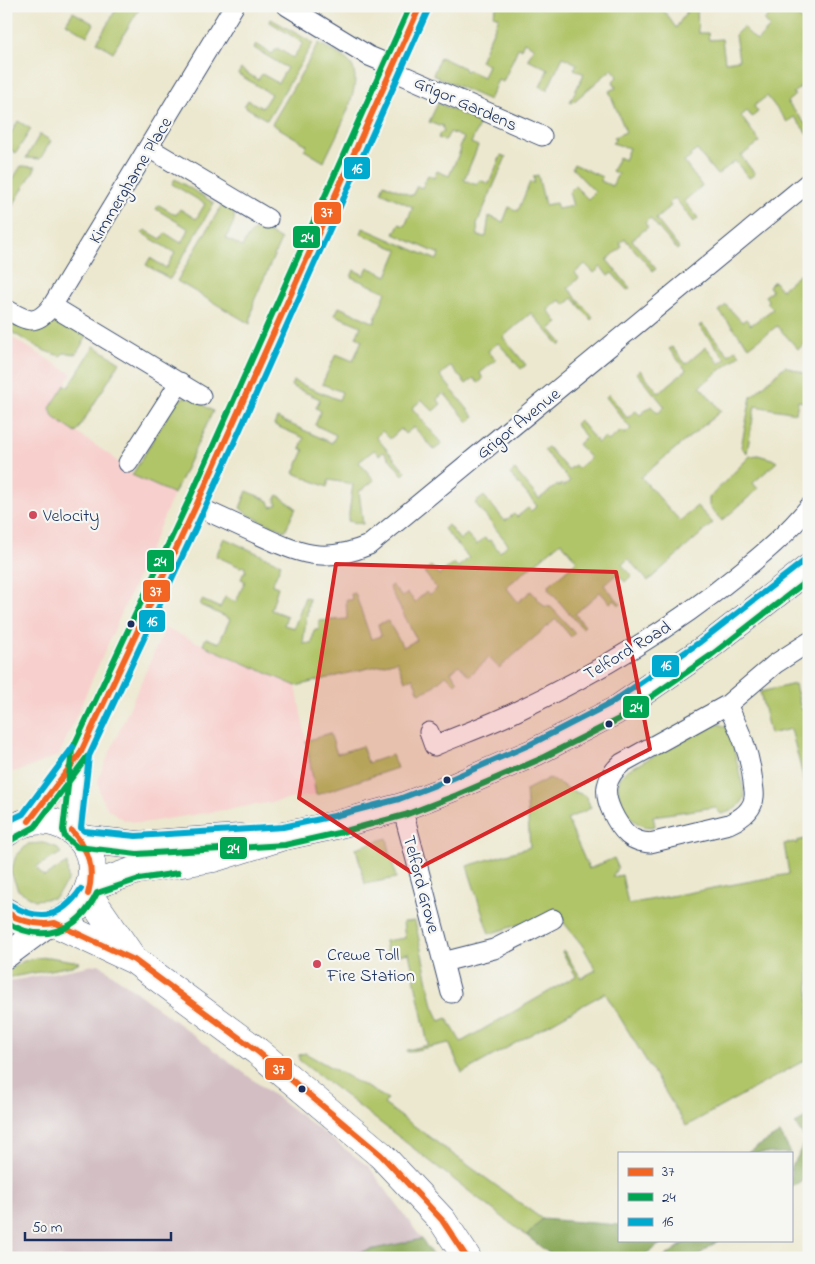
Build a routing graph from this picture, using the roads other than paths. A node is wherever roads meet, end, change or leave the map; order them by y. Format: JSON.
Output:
{"nodes":[{"id":1,"x":234,"y":6,"type":"edge"},
{"id":2,"x":287,"y":6,"type":"edge"},
{"id":3,"x":420,"y":6,"type":"edge"},
{"id":4,"x":392,"y":68,"type":"junction"},
{"id":5,"x":542,"y":136,"type":"dead end"},
{"id":6,"x":149,"y":148,"type":"junction"},
{"id":7,"x":809,"y":182,"type":"edge"},
{"id":8,"x":268,"y":219,"type":"dead end"},
{"id":9,"x":52,"y":306,"type":"junction"},
{"id":10,"x":6,"y":309,"type":"edge"},
{"id":11,"x":180,"y":382,"type":"junction"},
{"id":12,"x":201,"y":396,"type":"dead end"},
{"id":13,"x":128,"y":463,"type":"dead end"},
{"id":14,"x":196,"y":506,"type":"junction"},
{"id":15,"x":809,"y":507,"type":"edge"},
{"id":16,"x":809,"y":568,"type":"edge"},
{"id":17,"x":809,"y":642,"type":"edge"},
{"id":18,"x":727,"y":705,"type":"junction"},
{"id":19,"x":429,"y":732,"type":"dead end"},
{"id":20,"x":80,"y":754,"type":"junction"},
{"id":21,"x":402,"y":807,"type":"junction"},
{"id":22,"x":16,"y":824,"type":"edge"},
{"id":23,"x":76,"y":835,"type":"junction"},
{"id":24,"x":284,"y":836,"type":"junction"},
{"id":25,"x":89,"y":890,"type":"junction"},
{"id":26,"x":6,"y":912,"type":"edge"},
{"id":27,"x":553,"y":919,"type":"dead end"},
{"id":28,"x":52,"y":923,"type":"junction"},
{"id":29,"x":6,"y":956,"type":"edge"},
{"id":30,"x":134,"y":960,"type":"junction"},
{"id":31,"x":443,"y":962,"type":"junction"},
{"id":32,"x":451,"y":993,"type":"dead end"},
{"id":33,"x":467,"y":1258,"type":"edge"}],
"edges":[{"from":1,"to":6,"type":"street","name":"Kimmerghame Place"},
{"from":2,"to":4,"type":"street","name":"Grigor Gardens"},
{"from":3,"to":4,"type":"street"},
{"from":4,"to":5,"type":"street","name":"Grigor Gardens"},
{"from":4,"to":14,"type":"street"},
{"from":6,"to":8,"type":"street"},
{"from":6,"to":9,"type":"street","name":"Kimmerghame Place"},
{"from":7,"to":14,"type":"street","name":"Grigor Avenue"},
{"from":9,"to":10,"type":"street","name":"Kimmerghame Place"},
{"from":9,"to":11,"type":"street"},
{"from":11,"to":12,"type":"street"},
{"from":11,"to":13,"type":"street"},
{"from":14,"to":20,"type":"street"},
{"from":15,"to":19,"type":"street","name":"Telford Road"},
{"from":16,"to":21,"type":"main road"},
{"from":17,"to":18,"type":"street"},
{"from":18,"to":18,"type":"street"},
{"from":20,"to":22,"type":"street"},
{"from":20,"to":23,"type":"street"},
{"from":21,"to":24,"type":"main road"},
{"from":21,"to":31,"type":"street","name":"Telford Grove"},
{"from":22,"to":23,"type":"main road"},
{"from":23,"to":24,"type":"main road"},
{"from":23,"to":25,"type":"main road"},
{"from":24,"to":25,"type":"main road"},
{"from":25,"to":28,"type":"main road"},
{"from":25,"to":30,"type":"main road"},
{"from":26,"to":28,"type":"main road"},
{"from":27,"to":31,"type":"street"},
{"from":28,"to":29,"type":"street"},
{"from":28,"to":30,"type":"main road"},
{"from":30,"to":33,"type":"main road"},
{"from":31,"to":32,"type":"street","name":"Telford Grove"}]}
